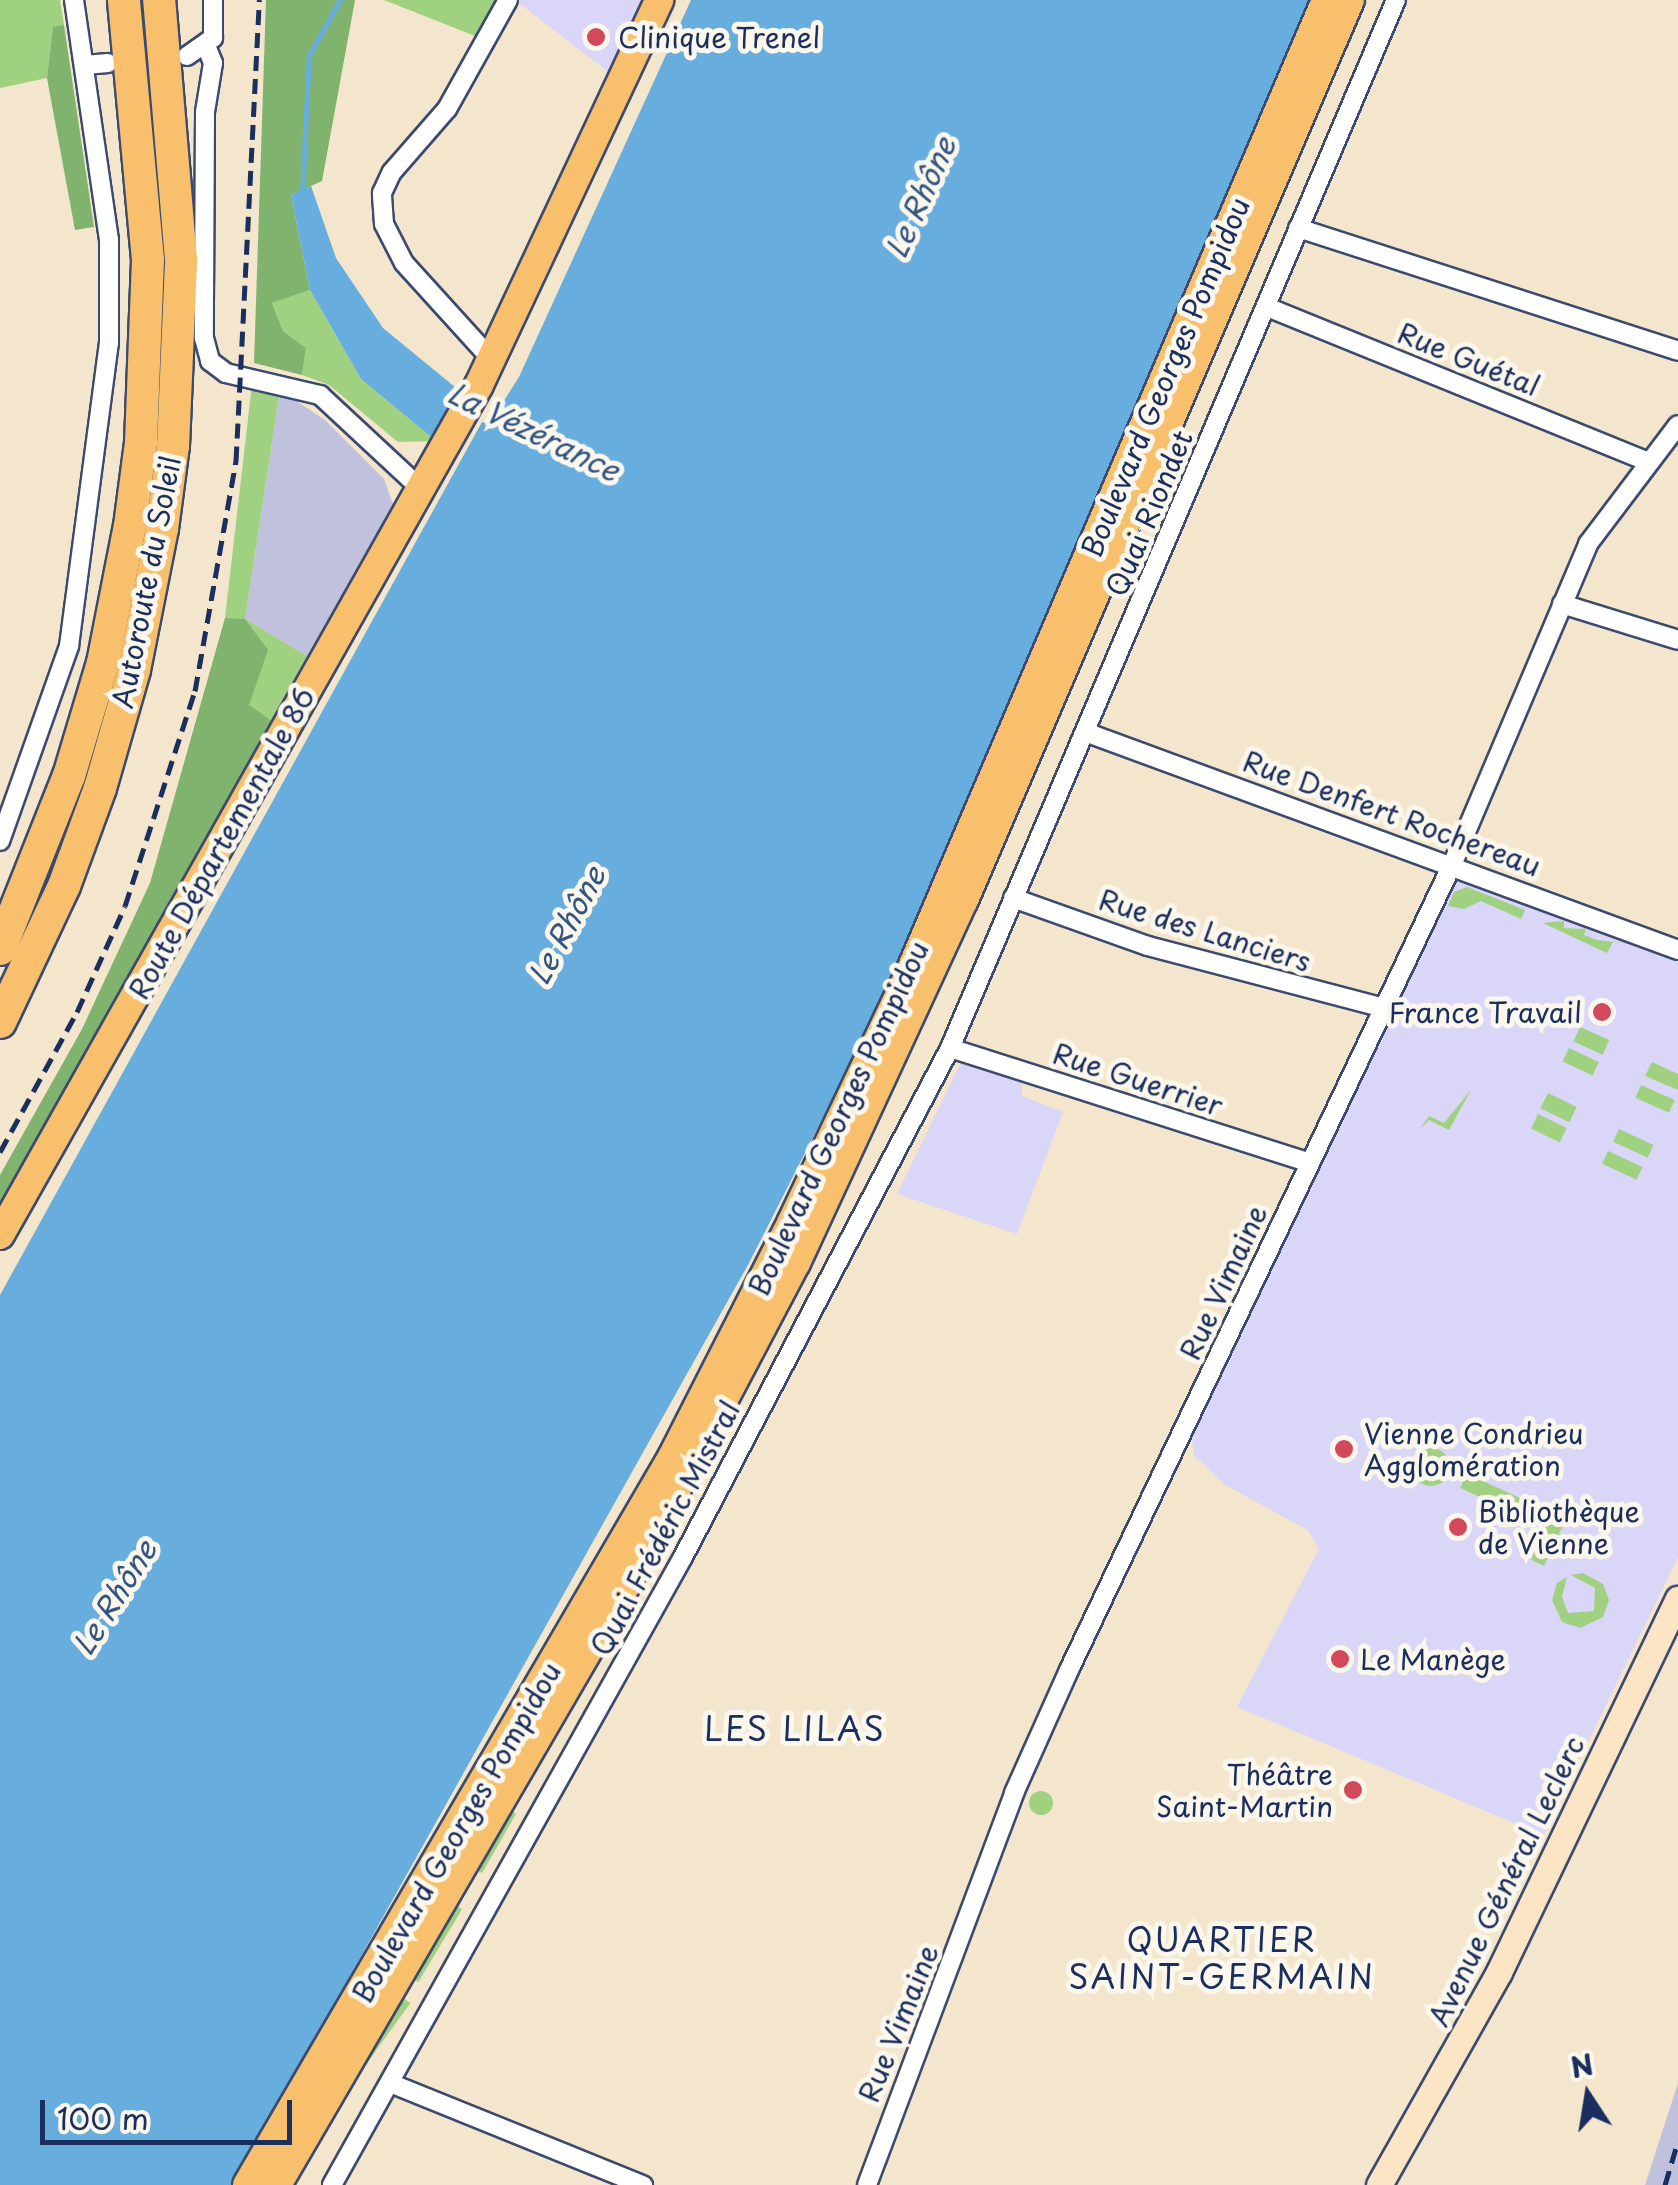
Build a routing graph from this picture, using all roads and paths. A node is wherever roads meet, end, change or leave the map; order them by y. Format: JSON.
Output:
{"nodes":[{"id":1,"x":74,"y":0,"type":"edge"},
{"id":2,"x":124,"y":0,"type":"edge"},
{"id":3,"x":159,"y":0,"type":"edge"},
{"id":4,"x":213,"y":0,"type":"edge"},
{"id":5,"x":508,"y":0,"type":"edge"},
{"id":6,"x":658,"y":0,"type":"edge"},
{"id":7,"x":1326,"y":0,"type":"edge"},
{"id":8,"x":1350,"y":0,"type":"edge"},
{"id":9,"x":1396,"y":0,"type":"edge"},
{"id":10,"x":207,"y":48,"type":"junction"},
{"id":11,"x":187,"y":56,"type":"dead end"},
{"id":12,"x":108,"y":63,"type":"dead end"},
{"id":13,"x":85,"y":66,"type":"junction"},
{"id":14,"x":1298,"y":228,"type":"junction"},
{"id":15,"x":1267,"y":307,"type":"junction"},
{"id":16,"x":1678,"y":351,"type":"edge"},
{"id":17,"x":485,"y":373,"type":"junction"},
{"id":18,"x":1678,"y":425,"type":"edge"},
{"id":19,"x":1649,"y":462,"type":"junction"},
{"id":20,"x":420,"y":489,"type":"junction"},
{"id":21,"x":1562,"y":604,"type":"junction"},
{"id":22,"x":1678,"y":640,"type":"edge"},
{"id":23,"x":1086,"y":732,"type":"junction"},
{"id":24,"x":0,"y":841,"type":"edge"},
{"id":25,"x":1452,"y":865,"type":"junction"},
{"id":26,"x":1013,"y":898,"type":"junction"},
{"id":27,"x":0,"y":949,"type":"edge"},
{"id":28,"x":1678,"y":950,"type":"edge"},
{"id":29,"x":1384,"y":1008,"type":"junction"},
{"id":30,"x":0,"y":1022,"type":"edge"},
{"id":31,"x":950,"y":1048,"type":"junction"},
{"id":32,"x":1310,"y":1163,"type":"junction"},
{"id":33,"x":0,"y":1235,"type":"edge"},
{"id":34,"x":1678,"y":1599,"type":"edge"},
{"id":35,"x":390,"y":2084,"type":"junction"},
{"id":36,"x":248,"y":2185,"type":"edge"},
{"id":37,"x":277,"y":2185,"type":"edge"},
{"id":38,"x":332,"y":2185,"type":"edge"},
{"id":39,"x":643,"y":2185,"type":"edge"},
{"id":40,"x":867,"y":2185,"type":"edge"},
{"id":41,"x":1379,"y":2185,"type":"edge"}],
"edges":[{"from":1,"to":13,"type":"street"},
{"from":2,"to":27,"type":"highway","name":"Autoroute du Soleil"},
{"from":3,"to":30,"type":"highway","name":"Autoroute du Soleil"},
{"from":4,"to":10,"type":"street"},
{"from":5,"to":17,"type":"street"},
{"from":6,"to":17,"type":"main road","name":"Route Départementale 86"},
{"from":7,"to":36,"type":"main road","name":"Boulevard Georges Pompidou"},
{"from":8,"to":37,"type":"main road","name":"Boulevard Georges Pompidou"},
{"from":9,"to":14,"type":"street","name":"Quai Riondet"},
{"from":10,"to":11,"type":"street"},
{"from":10,"to":20,"type":"street"},
{"from":12,"to":13,"type":"street"},
{"from":13,"to":24,"type":"street"},
{"from":14,"to":15,"type":"street","name":"Quai Riondet"},
{"from":14,"to":16,"type":"street"},
{"from":15,"to":19,"type":"street","name":"Rue Guétal"},
{"from":15,"to":23,"type":"street","name":"Quai Riondet"},
{"from":17,"to":20,"type":"main road","name":"Route Départementale 86"},
{"from":18,"to":19,"type":"street","name":"Rue Vimaine"},
{"from":19,"to":21,"type":"street","name":"Rue Vimaine"},
{"from":20,"to":33,"type":"main road","name":"Route Départementale 86"},
{"from":21,"to":22,"type":"street"},
{"from":21,"to":25,"type":"street","name":"Rue Vimaine"},
{"from":23,"to":25,"type":"street","name":"Rue Denfert Rochereau"},
{"from":23,"to":26,"type":"street","name":"Quai Riondet"},
{"from":25,"to":28,"type":"street","name":"Rue Denfert Rochereau"},
{"from":25,"to":29,"type":"street","name":"Rue Vimaine"},
{"from":26,"to":29,"type":"street","name":"Rue des Lanciers"},
{"from":26,"to":31,"type":"street","name":"Quai Riondet"},
{"from":29,"to":32,"type":"street","name":"Rue Vimaine"},
{"from":31,"to":32,"type":"street","name":"Rue Guerrier"},
{"from":31,"to":35,"type":"street","name":"Quai Frédéric Mistral"},
{"from":32,"to":40,"type":"street","name":"Rue Vimaine"},
{"from":34,"to":41,"type":"main road","name":"Avenue Général Leclerc"},
{"from":35,"to":38,"type":"street","name":"Quai Frédéric Mistral"},
{"from":35,"to":39,"type":"street"}]}
